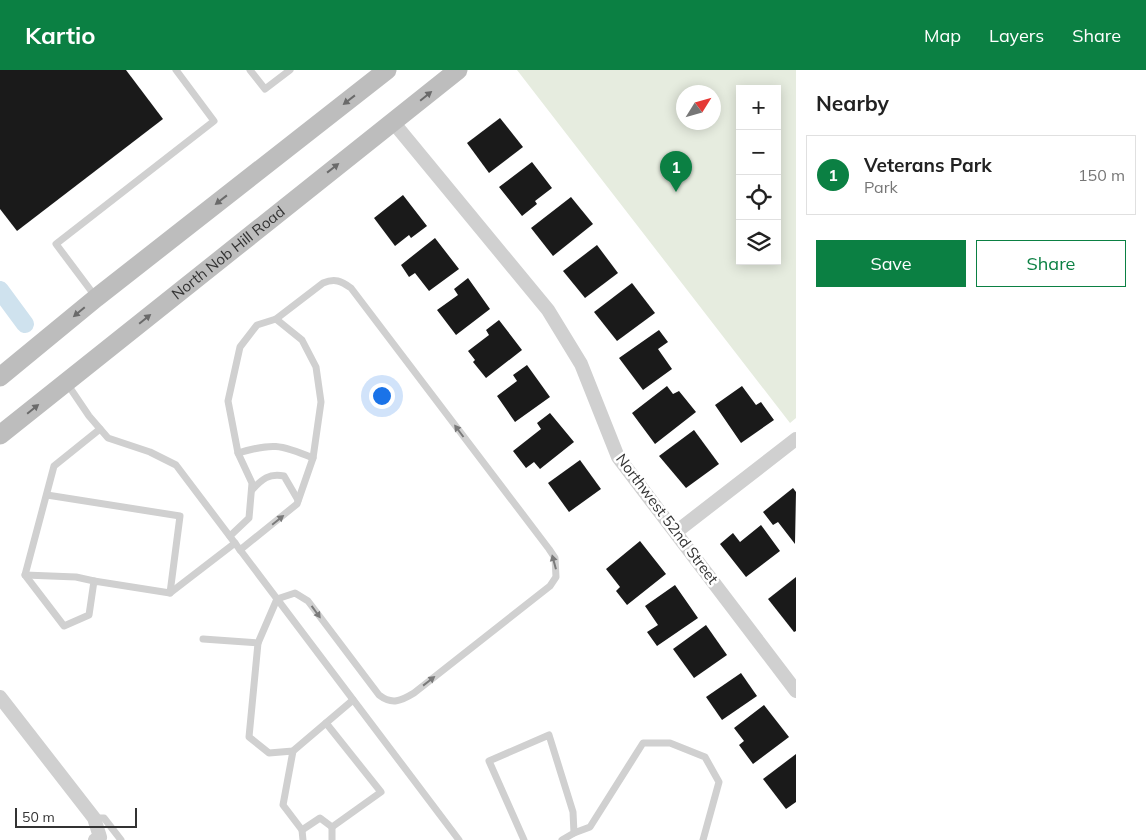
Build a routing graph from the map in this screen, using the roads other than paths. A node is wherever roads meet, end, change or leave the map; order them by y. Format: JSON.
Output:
{"nodes":[{"id":1,"x":176,"y":70,"type":"edge"},
{"id":2,"x":250,"y":70,"type":"edge"},
{"id":3,"x":290,"y":70,"type":"edge"},
{"id":4,"x":387,"y":70,"type":"edge"},
{"id":5,"x":458,"y":70,"type":"edge"},
{"id":6,"x":393,"y":122,"type":"junction"},
{"id":7,"x":96,"y":298,"type":"junction"},
{"id":8,"x":276,"y":319,"type":"junction"},
{"id":9,"x":0,"y":377,"type":"edge"},
{"id":10,"x":66,"y":382,"type":"junction"},
{"id":11,"x":100,"y":429,"type":"junction"},
{"id":12,"x":0,"y":435,"type":"edge"},
{"id":13,"x":796,"y":439,"type":"edge"},
{"id":14,"x":238,"y":453,"type":"junction"},
{"id":15,"x":313,"y":458,"type":"junction"},
{"id":16,"x":252,"y":490,"type":"junction"},
{"id":17,"x":47,"y":495,"type":"junction"},
{"id":18,"x":298,"y":500,"type":"junction"},
{"id":19,"x":676,"y":532,"type":"junction"},
{"id":20,"x":230,"y":536,"type":"junction"},
{"id":21,"x":235,"y":543,"type":"junction"},
{"id":22,"x":240,"y":550,"type":"junction"},
{"id":23,"x":25,"y":575,"type":"junction"},
{"id":24,"x":94,"y":581,"type":"junction"},
{"id":25,"x":170,"y":594,"type":"junction"},
{"id":26,"x":277,"y":598,"type":"junction"},
{"id":27,"x":202,"y":639,"type":"dead end"},
{"id":28,"x":258,"y":643,"type":"junction"},
{"id":29,"x":796,"y":692,"type":"edge"},
{"id":30,"x":0,"y":697,"type":"edge"},
{"id":31,"x":353,"y":700,"type":"junction"},
{"id":32,"x":326,"y":723,"type":"junction"},
{"id":33,"x":293,"y":751,"type":"junction"},
{"id":34,"x":94,"y":818,"type":"junction"},
{"id":35,"x":332,"y":827,"type":"junction"},
{"id":36,"x":302,"y":830,"type":"junction"},
{"id":37,"x":574,"y":833,"type":"junction"},
{"id":38,"x":95,"y":840,"type":"edge"},
{"id":39,"x":121,"y":840,"type":"edge"},
{"id":40,"x":303,"y":840,"type":"edge"},
{"id":41,"x":332,"y":840,"type":"edge"},
{"id":42,"x":459,"y":840,"type":"edge"},
{"id":43,"x":524,"y":840,"type":"edge"},
{"id":44,"x":562,"y":840,"type":"edge"},
{"id":45,"x":703,"y":840,"type":"edge"}],
"edges":[{"from":1,"to":7,"type":"lane"},
{"from":2,"to":3,"type":"lane"},
{"from":4,"to":7,"type":"main road","one_way":true},
{"from":6,"to":5,"type":"main road","name":"North Nob Hill Road","one_way":true},
{"from":10,"to":6,"type":"main road","name":"North Nob Hill Road","one_way":true},
{"from":6,"to":19,"type":"street","name":"Northwest 52nd Street"},
{"from":7,"to":9,"type":"main road","one_way":true},
{"from":8,"to":14,"type":"lane"},
{"from":8,"to":15,"type":"lane"},
{"from":26,"to":8,"type":"lane","one_way":true},
{"from":10,"to":11,"type":"lane"},
{"from":12,"to":10,"type":"main road","name":"North Nob Hill Road","one_way":true},
{"from":11,"to":17,"type":"lane"},
{"from":11,"to":20,"type":"lane"},
{"from":13,"to":19,"type":"street"},
{"from":14,"to":15,"type":"lane"},
{"from":14,"to":16,"type":"lane"},
{"from":15,"to":18,"type":"lane"},
{"from":16,"to":18,"type":"lane"},
{"from":16,"to":20,"type":"lane"},
{"from":17,"to":23,"type":"lane"},
{"from":17,"to":25,"type":"lane"},
{"from":22,"to":18,"type":"lane","one_way":true},
{"from":19,"to":29,"type":"street","name":"Northwest 52nd Street"},
{"from":20,"to":21,"type":"lane"},
{"from":21,"to":22,"type":"lane"},
{"from":21,"to":25,"type":"lane"},
{"from":22,"to":26,"type":"lane"},
{"from":23,"to":24,"type":"lane"},
{"from":23,"to":24,"type":"lane"},
{"from":24,"to":25,"type":"lane"},
{"from":26,"to":28,"type":"lane"},
{"from":26,"to":31,"type":"lane"},
{"from":27,"to":28,"type":"lane"},
{"from":28,"to":33,"type":"lane"},
{"from":30,"to":34,"type":"street"},
{"from":31,"to":32,"type":"lane"},
{"from":31,"to":42,"type":"lane"},
{"from":32,"to":33,"type":"lane"},
{"from":32,"to":35,"type":"lane"},
{"from":33,"to":36,"type":"lane"},
{"from":34,"to":38,"type":"street"},
{"from":34,"to":39,"type":"lane"},
{"from":35,"to":36,"type":"lane"},
{"from":35,"to":41,"type":"lane"},
{"from":36,"to":40,"type":"lane"},
{"from":37,"to":43,"type":"lane"},
{"from":37,"to":44,"type":"lane"},
{"from":37,"to":45,"type":"lane"}]}
